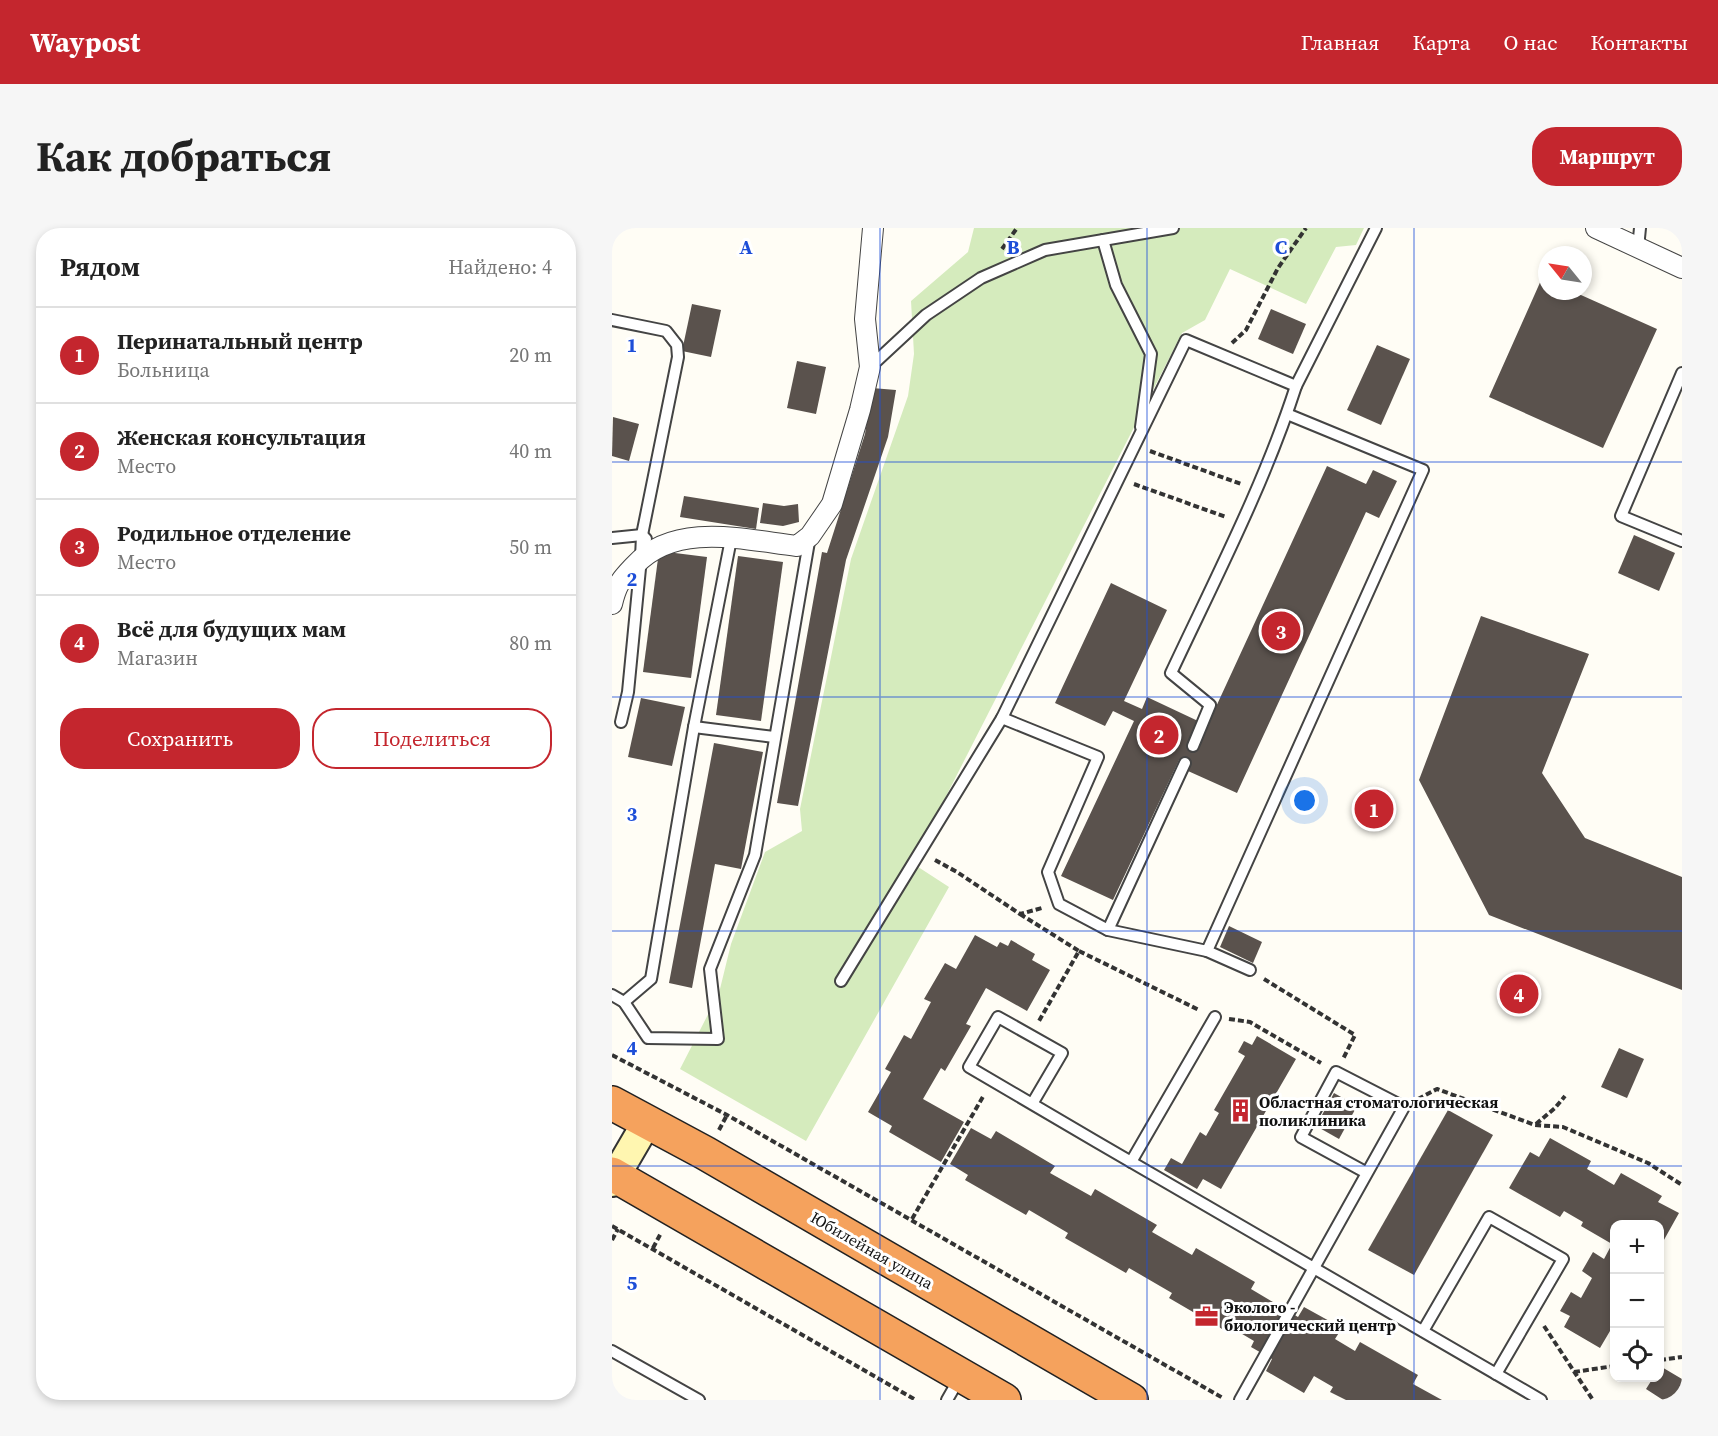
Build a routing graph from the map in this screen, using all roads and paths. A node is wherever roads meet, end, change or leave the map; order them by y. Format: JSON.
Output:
{"nodes":[{"id":1,"x":873,"y":228,"type":"edge"},
{"id":2,"x":1173,"y":228,"type":"edge"},
{"id":3,"x":1306,"y":228,"type":"edge"},
{"id":4,"x":1376,"y":228,"type":"edge"},
{"id":5,"x":1596,"y":228,"type":"edge"},
{"id":6,"x":1641,"y":228,"type":"edge"},
{"id":7,"x":1102,"y":240,"type":"junction"},
{"id":8,"x":1638,"y":248,"type":"junction"},
{"id":9,"x":1682,"y":268,"type":"edge"},
{"id":10,"x":612,"y":320,"type":"edge"},
{"id":11,"x":1219,"y":355,"type":"junction"},
{"id":12,"x":870,"y":367,"type":"junction"},
{"id":13,"x":1682,"y":373,"type":"edge"},
{"id":14,"x":1296,"y":386,"type":"junction"},
{"id":15,"x":1287,"y":414,"type":"junction"},
{"id":16,"x":1137,"y":441,"type":"junction"},
{"id":17,"x":1119,"y":478,"type":"junction"},
{"id":18,"x":1256,"y":489,"type":"junction"},
{"id":19,"x":1241,"y":522,"type":"junction"},
{"id":20,"x":642,"y":535,"type":"junction"},
{"id":21,"x":810,"y":536,"type":"junction"},
{"id":22,"x":612,"y":538,"type":"edge"},
{"id":23,"x":731,"y":539,"type":"junction"},
{"id":24,"x":1682,"y":541,"type":"edge"},
{"id":25,"x":649,"y":553,"type":"junction"},
{"id":26,"x":612,"y":604,"type":"edge"},
{"id":27,"x":1002,"y":718,"type":"junction"},
{"id":28,"x":621,"y":722,"type":"dead end"},
{"id":29,"x":694,"y":728,"type":"junction"},
{"id":30,"x":774,"y":737,"type":"junction"},
{"id":31,"x":1193,"y":746,"type":"dead end"},
{"id":32,"x":1185,"y":763,"type":"dead end"},
{"id":33,"x":916,"y":858,"type":"junction"},
{"id":34,"x":1059,"y":904,"type":"junction"},
{"id":35,"x":1020,"y":914,"type":"junction"},
{"id":36,"x":1108,"y":930,"type":"junction"},
{"id":37,"x":1207,"y":951,"type":"junction"},
{"id":38,"x":1250,"y":970,"type":"joint"},
{"id":39,"x":841,"y":981,"type":"dead end"},
{"id":40,"x":612,"y":995,"type":"edge"},
{"id":41,"x":624,"y":1002,"type":"junction"},
{"id":42,"x":1215,"y":1017,"type":"dead end"},
{"id":43,"x":1031,"y":1035,"type":"junction"},
{"id":44,"x":612,"y":1055,"type":"edge"},
{"id":45,"x":1336,"y":1072,"type":"junction"},
{"id":46,"x":992,"y":1081,"type":"junction"},
{"id":47,"x":1565,"y":1096,"type":"dead end"},
{"id":48,"x":612,"y":1103,"type":"edge"},
{"id":49,"x":1032,"y":1104,"type":"junction"},
{"id":50,"x":1404,"y":1107,"type":"junction"},
{"id":51,"x":647,"y":1122,"type":"junction"},
{"id":52,"x":1535,"y":1125,"type":"junction"},
{"id":53,"x":1131,"y":1162,"type":"junction"},
{"id":54,"x":1367,"y":1173,"type":"junction"},
{"id":55,"x":613,"y":1177,"type":"edge"},
{"id":56,"x":1682,"y":1185,"type":"edge"},
{"id":57,"x":912,"y":1219,"type":"junction"},
{"id":58,"x":612,"y":1226,"type":"edge"},
{"id":59,"x":618,"y":1229,"type":"junction"},
{"id":60,"x":659,"y":1236,"type":"dead end"},
{"id":61,"x":612,"y":1240,"type":"edge"},
{"id":62,"x":653,"y":1248,"type":"junction"},
{"id":63,"x":1314,"y":1268,"type":"junction"},
{"id":64,"x":1533,"y":1310,"type":"junction"},
{"id":65,"x":1423,"y":1331,"type":"junction"},
{"id":66,"x":612,"y":1351,"type":"edge"},
{"id":67,"x":1682,"y":1357,"type":"edge"},
{"id":68,"x":1664,"y":1359,"type":"edge"},
{"id":69,"x":1610,"y":1367,"type":"edge"},
{"id":70,"x":1574,"y":1372,"type":"junction"},
{"id":71,"x":1496,"y":1374,"type":"junction"},
{"id":72,"x":954,"y":1388,"type":"edge"},
{"id":73,"x":699,"y":1400,"type":"edge"},
{"id":74,"x":916,"y":1400,"type":"edge"},
{"id":75,"x":1004,"y":1400,"type":"edge"},
{"id":76,"x":1131,"y":1400,"type":"edge"},
{"id":77,"x":1227,"y":1400,"type":"edge"},
{"id":78,"x":1240,"y":1400,"type":"edge"},
{"id":79,"x":1541,"y":1400,"type":"edge"},
{"id":80,"x":1593,"y":1400,"type":"edge"}],
"edges":[{"from":1,"to":12,"type":"street"},
{"from":2,"to":7,"type":"lane"},
{"from":3,"to":11,"type":"path"},
{"from":4,"to":14,"type":"lane"},
{"from":5,"to":8,"type":"street"},
{"from":6,"to":8,"type":"lane"},
{"from":7,"to":12,"type":"lane"},
{"from":7,"to":16,"type":"lane"},
{"from":8,"to":9,"type":"street"},
{"from":10,"to":20,"type":"lane"},
{"from":11,"to":14,"type":"lane"},
{"from":11,"to":16,"type":"lane"},
{"from":12,"to":21,"type":"street"},
{"from":13,"to":24,"type":"lane"},
{"from":14,"to":15,"type":"lane"},
{"from":15,"to":18,"type":"lane"},
{"from":15,"to":37,"type":"lane"},
{"from":16,"to":17,"type":"lane"},
{"from":16,"to":18,"type":"path"},
{"from":17,"to":19,"type":"path"},
{"from":17,"to":27,"type":"lane"},
{"from":18,"to":19,"type":"lane"},
{"from":19,"to":31,"type":"lane"},
{"from":20,"to":22,"type":"lane"},
{"from":20,"to":25,"type":"lane"},
{"from":20,"to":25,"type":"lane"},
{"from":21,"to":23,"type":"street"},
{"from":21,"to":30,"type":"lane"},
{"from":23,"to":25,"type":"street"},
{"from":23,"to":29,"type":"lane"},
{"from":25,"to":26,"type":"street"},
{"from":25,"to":28,"type":"lane"},
{"from":27,"to":33,"type":"lane"},
{"from":27,"to":34,"type":"lane"},
{"from":29,"to":30,"type":"lane"},
{"from":29,"to":41,"type":"lane"},
{"from":30,"to":41,"type":"lane"},
{"from":32,"to":36,"type":"lane"},
{"from":33,"to":35,"type":"path"},
{"from":33,"to":39,"type":"lane"},
{"from":34,"to":35,"type":"path"},
{"from":34,"to":36,"type":"lane"},
{"from":35,"to":43,"type":"path"},
{"from":36,"to":37,"type":"lane"},
{"from":37,"to":38,"type":"lane"},
{"from":38,"to":45,"type":"path"},
{"from":40,"to":41,"type":"lane"},
{"from":42,"to":53,"type":"lane"},
{"from":43,"to":46,"type":"lane"},
{"from":43,"to":49,"type":"lane"},
{"from":44,"to":57,"type":"path"},
{"from":45,"to":50,"type":"lane"},
{"from":45,"to":54,"type":"lane"},
{"from":46,"to":49,"type":"lane"},
{"from":46,"to":57,"type":"path"},
{"from":47,"to":52,"type":"path"},
{"from":48,"to":51,"type":"highway","name":"Юбилейная улица"},
{"from":49,"to":53,"type":"lane"},
{"from":50,"to":52,"type":"path"},
{"from":50,"to":54,"type":"lane"},
{"from":51,"to":55,"type":"street"},
{"from":51,"to":76,"type":"highway","name":"Юбилейная улица"},
{"from":52,"to":56,"type":"path"},
{"from":53,"to":63,"type":"lane"},
{"from":54,"to":63,"type":"lane"},
{"from":55,"to":72,"type":"highway"},
{"from":57,"to":77,"type":"path"},
{"from":58,"to":59,"type":"path"},
{"from":59,"to":61,"type":"path"},
{"from":59,"to":62,"type":"path"},
{"from":60,"to":62,"type":"path"},
{"from":62,"to":74,"type":"path"},
{"from":63,"to":65,"type":"lane"},
{"from":63,"to":78,"type":"lane"},
{"from":64,"to":65,"type":"lane"},
{"from":64,"to":70,"type":"path"},
{"from":64,"to":71,"type":"lane"},
{"from":65,"to":71,"type":"lane"},
{"from":66,"to":73,"type":"lane"},
{"from":67,"to":68,"type":"path"},
{"from":69,"to":70,"type":"path"},
{"from":70,"to":80,"type":"path"},
{"from":71,"to":79,"type":"lane"},
{"from":72,"to":75,"type":"highway"}]}
